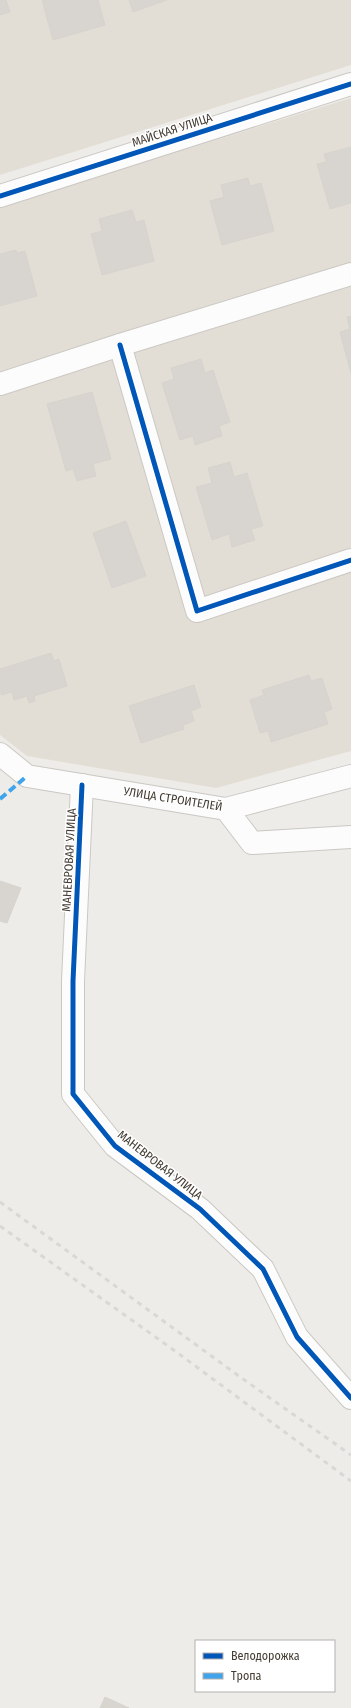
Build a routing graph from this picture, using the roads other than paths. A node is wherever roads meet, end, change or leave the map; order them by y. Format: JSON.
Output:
{"nodes":[{"id":1,"x":351,"y":84,"type":"edge"},
{"id":2,"x":0,"y":196,"type":"edge"},
{"id":3,"x":351,"y":274,"type":"edge"},
{"id":4,"x":120,"y":345,"type":"junction"},
{"id":5,"x":0,"y":384,"type":"edge"},
{"id":6,"x":351,"y":560,"type":"edge"},
{"id":7,"x":0,"y":754,"type":"edge"},
{"id":8,"x":351,"y":776,"type":"edge"},
{"id":9,"x":82,"y":785,"type":"junction"},
{"id":10,"x":226,"y":809,"type":"junction"},
{"id":11,"x":351,"y":837,"type":"edge"},
{"id":12,"x":351,"y":1398,"type":"edge"}],
"edges":[{"from":1,"to":2,"type":"street","name":"МАЙСКАЯ УЛИЦА"},
{"from":3,"to":4,"type":"street"},
{"from":4,"to":5,"type":"street"},
{"from":4,"to":6,"type":"street"},
{"from":7,"to":9,"type":"street","name":"УЛИЦА СТРОИТЕЛЕЙ"},
{"from":8,"to":10,"type":"street","name":"УЛИЦА СТРОИТЕЛЕЙ"},
{"from":9,"to":10,"type":"street","name":"УЛИЦА СТРОИТЕЛЕЙ"},
{"from":9,"to":12,"type":"street","name":"МАНЕВРОВАЯ УЛИЦА"},
{"from":10,"to":11,"type":"street"}]}
